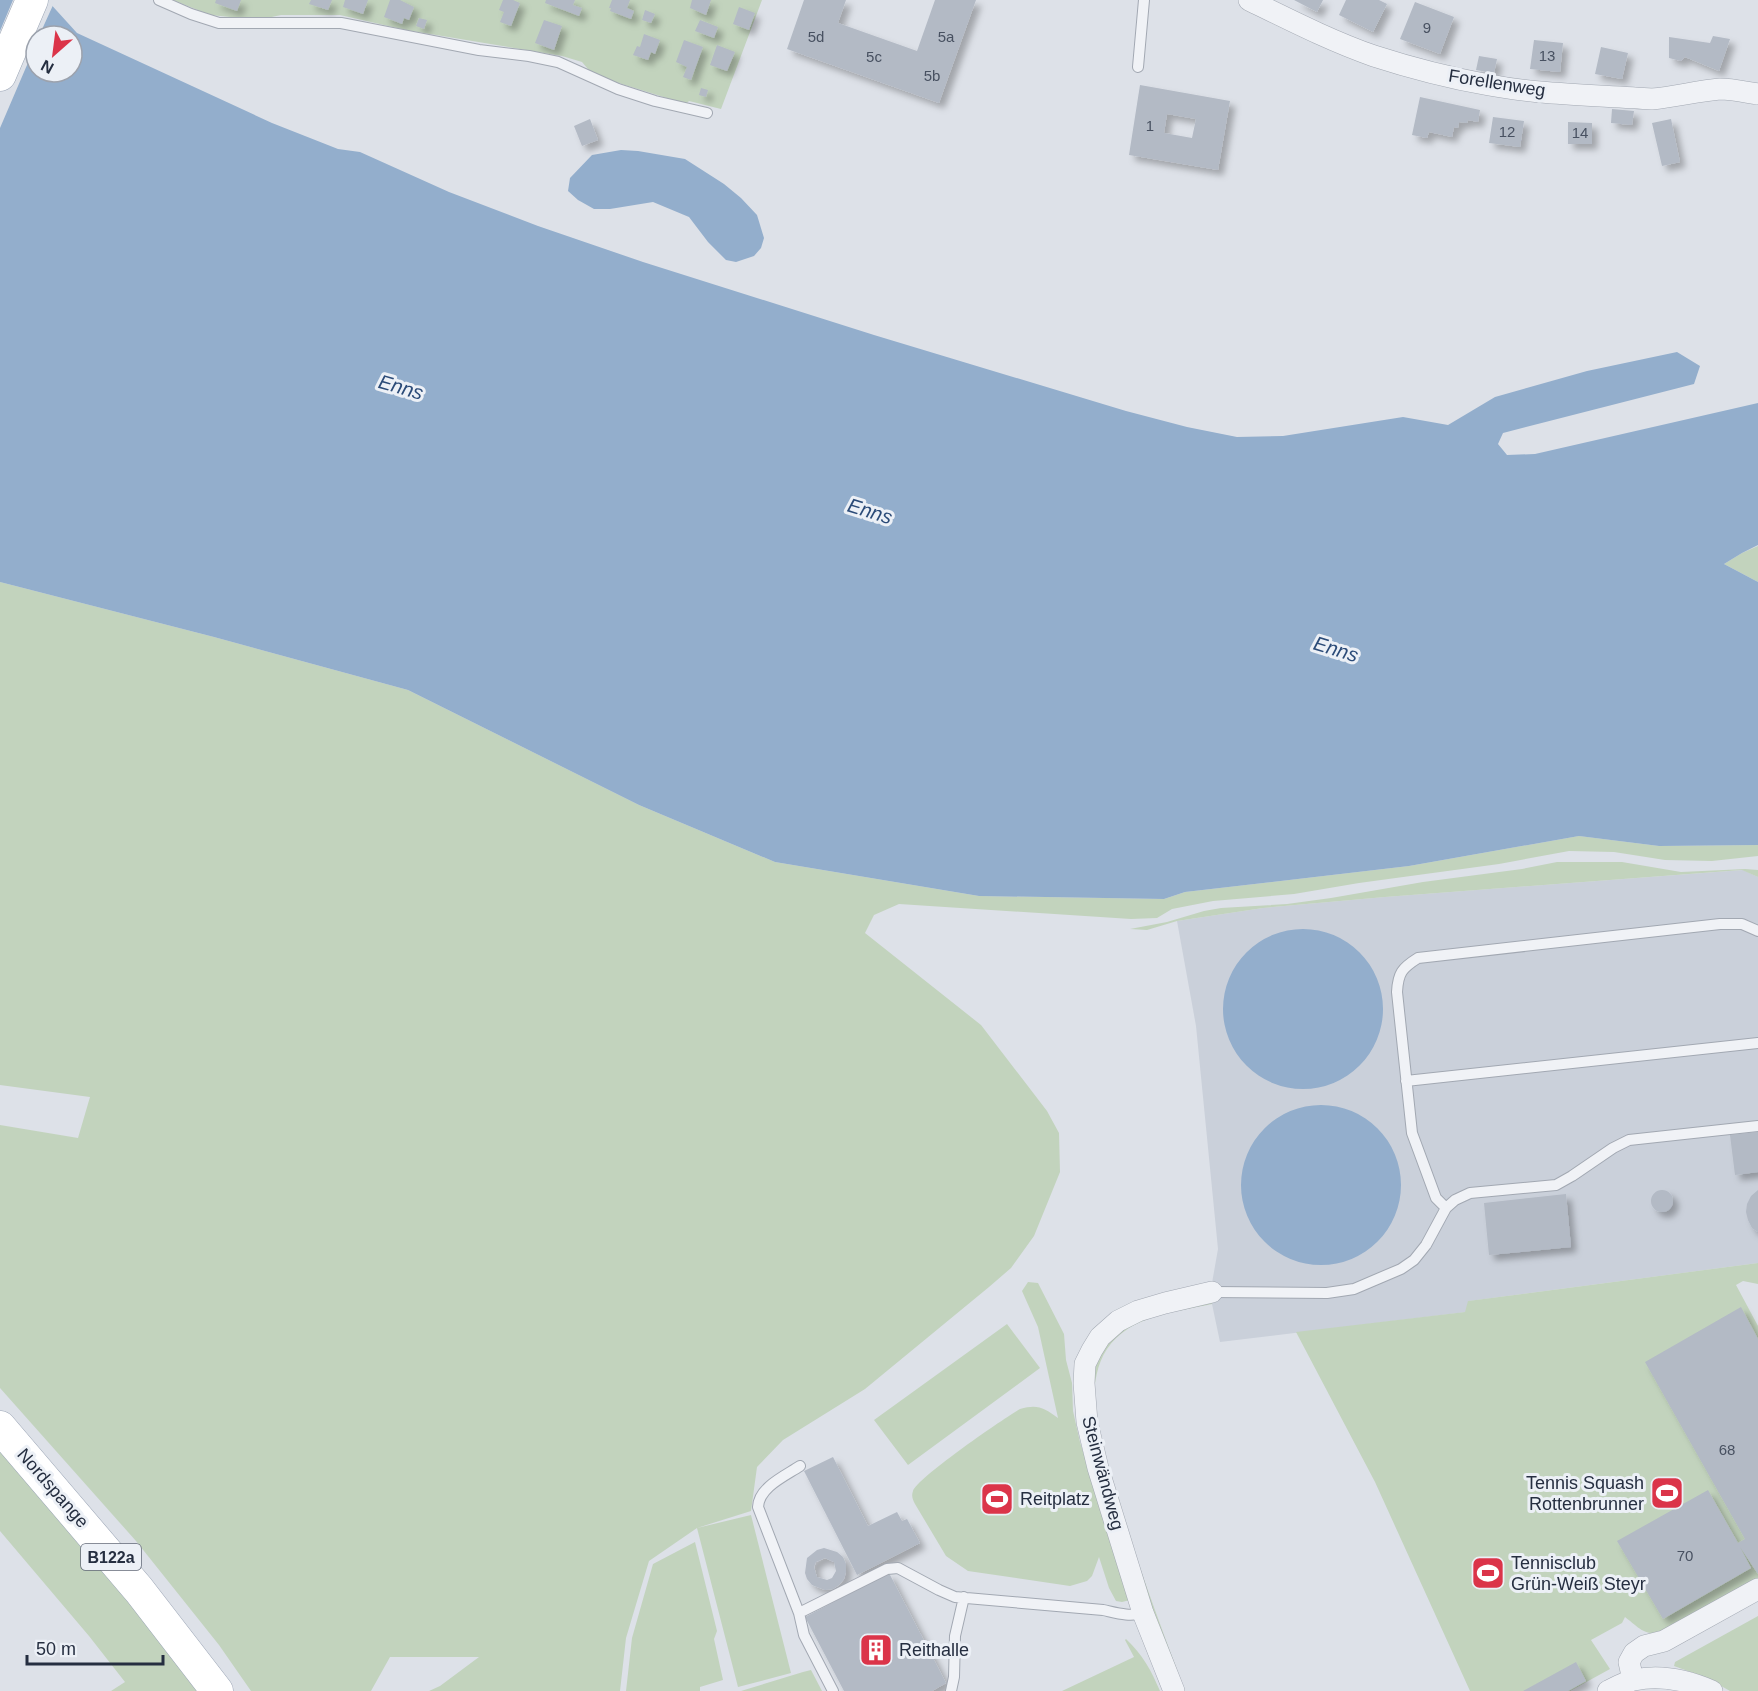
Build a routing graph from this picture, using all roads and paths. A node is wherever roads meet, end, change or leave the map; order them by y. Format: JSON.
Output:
{"nodes":[{"id":1,"x":32,"y":0,"type":"edge"},
{"id":2,"x":159,"y":0,"type":"edge"},
{"id":3,"x":1144,"y":0,"type":"edge"},
{"id":4,"x":1249,"y":0,"type":"edge"},
{"id":5,"x":1138,"y":67,"type":"dead end"},
{"id":6,"x":0,"y":75,"type":"edge"},
{"id":7,"x":1758,"y":94,"type":"edge"},
{"id":8,"x":707,"y":113,"type":"dead end"},
{"id":9,"x":1758,"y":931,"type":"edge"},
{"id":10,"x":1758,"y":1043,"type":"edge"},
{"id":11,"x":1406,"y":1081,"type":"junction"},
{"id":12,"x":1758,"y":1126,"type":"edge"},
{"id":13,"x":1446,"y":1208,"type":"junction"},
{"id":14,"x":1212,"y":1292,"type":"joint"},
{"id":15,"x":0,"y":1427,"type":"edge"},
{"id":16,"x":800,"y":1466,"type":"dead end"},
{"id":17,"x":1758,"y":1589,"type":"edge"},
{"id":18,"x":964,"y":1597,"type":"junction"},
{"id":19,"x":799,"y":1613,"type":"junction"},
{"id":20,"x":1143,"y":1613,"type":"junction"},
{"id":21,"x":1633,"y":1680,"type":"junction"},
{"id":22,"x":218,"y":1691,"type":"edge"},
{"id":23,"x":833,"y":1691,"type":"edge"},
{"id":24,"x":951,"y":1691,"type":"edge"},
{"id":25,"x":1174,"y":1691,"type":"edge"},
{"id":26,"x":1608,"y":1691,"type":"edge"},
{"id":27,"x":1712,"y":1691,"type":"edge"}],
"edges":[{"from":1,"to":6,"type":"main road"},
{"from":2,"to":8,"type":"lane"},
{"from":3,"to":5,"type":"lane"},
{"from":4,"to":7,"type":"street","name":"Forellenweg"},
{"from":9,"to":11,"type":"lane"},
{"from":10,"to":11,"type":"lane"},
{"from":11,"to":13,"type":"lane"},
{"from":12,"to":13,"type":"lane"},
{"from":13,"to":14,"type":"lane"},
{"from":14,"to":20,"type":"street","name":"Steinwändweg"},
{"from":15,"to":22,"type":"main road","name":"Nordspange","number":"B122a"},
{"from":16,"to":19,"type":"lane"},
{"from":17,"to":21,"type":"street"},
{"from":18,"to":19,"type":"lane"},
{"from":18,"to":20,"type":"lane"},
{"from":18,"to":24,"type":"lane"},
{"from":19,"to":23,"type":"lane"},
{"from":20,"to":25,"type":"street","name":"Steinwändweg"},
{"from":21,"to":26,"type":"street"},
{"from":21,"to":27,"type":"street"}]}
